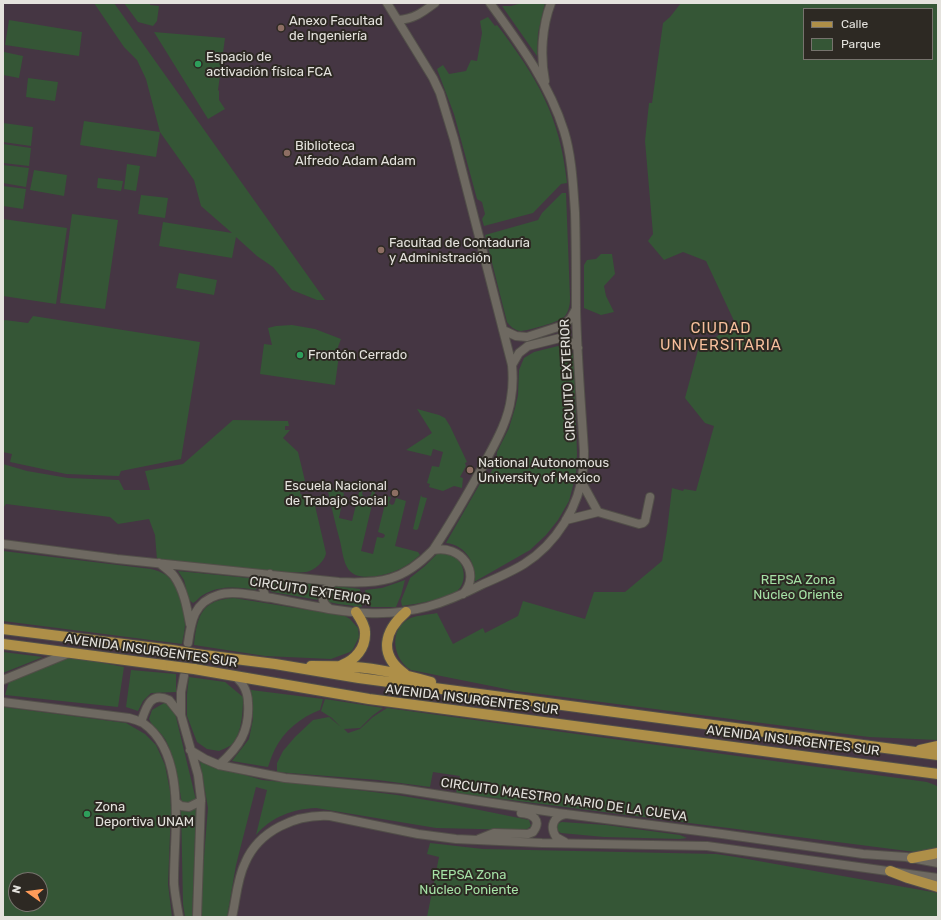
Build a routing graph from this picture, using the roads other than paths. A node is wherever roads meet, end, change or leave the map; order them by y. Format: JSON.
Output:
{"nodes":[{"id":1,"x":387,"y":3,"type":"edge"},
{"id":2,"x":435,"y":3,"type":"edge"},
{"id":3,"x":490,"y":3,"type":"edge"},
{"id":4,"x":551,"y":3,"type":"edge"},
{"id":5,"x":398,"y":20,"type":"junction"},
{"id":6,"x":546,"y":87,"type":"junction"},
{"id":7,"x":576,"y":309,"type":"junction"},
{"id":8,"x":503,"y":330,"type":"junction"},
{"id":9,"x":578,"y":348,"type":"junction"},
{"id":10,"x":512,"y":365,"type":"junction"},
{"id":11,"x":581,"y":481,"type":"junction"},
{"id":12,"x":650,"y":497,"type":"dead end"},
{"id":13,"x":598,"y":512,"type":"junction"},
{"id":14,"x":566,"y":520,"type":"junction"},
{"id":15,"x":3,"y":544,"type":"edge"},
{"id":16,"x":433,"y":550,"type":"junction"},
{"id":17,"x":159,"y":563,"type":"junction"},
{"id":18,"x":270,"y":574,"type":"junction"},
{"id":19,"x":334,"y":582,"type":"junction"},
{"id":20,"x":460,"y":596,"type":"junction"},
{"id":21,"x":266,"y":597,"type":"junction"},
{"id":22,"x":329,"y":608,"type":"junction"},
{"id":23,"x":356,"y":612,"type":"junction"},
{"id":24,"x":406,"y":612,"type":"junction"},
{"id":25,"x":190,"y":625,"type":"junction"},
{"id":26,"x":3,"y":629,"type":"edge"},
{"id":27,"x":188,"y":642,"type":"tunnel mouth"},
{"id":28,"x":3,"y":644,"type":"edge"},
{"id":29,"x":69,"y":652,"type":"junction"},
{"id":30,"x":275,"y":664,"type":"junction"},
{"id":31,"x":341,"y":666,"type":"junction"},
{"id":32,"x":405,"y":674,"type":"junction"},
{"id":33,"x":184,"y":676,"type":"tunnel mouth"},
{"id":34,"x":235,"y":676,"type":"junction"},
{"id":35,"x":3,"y":680,"type":"edge"},
{"id":36,"x":458,"y":690,"type":"junction"},
{"id":37,"x":3,"y":702,"type":"edge"},
{"id":38,"x":181,"y":715,"type":"junction"},
{"id":39,"x":141,"y":722,"type":"junction"},
{"id":40,"x":938,"y":746,"type":"edge"},
{"id":41,"x":190,"y":750,"type":"junction"},
{"id":42,"x":915,"y":752,"type":"junction"},
{"id":43,"x":938,"y":755,"type":"edge"},
{"id":44,"x":219,"y":765,"type":"junction"},
{"id":45,"x":894,"y":768,"type":"junction"},
{"id":46,"x":938,"y":774,"type":"edge"},
{"id":47,"x":938,"y":780,"type":"edge"},
{"id":48,"x":201,"y":801,"type":"junction"},
{"id":49,"x":176,"y":802,"type":"junction"},
{"id":50,"x":478,"y":802,"type":"junction"},
{"id":51,"x":569,"y":814,"type":"junction"},
{"id":52,"x":477,"y":840,"type":"junction"},
{"id":53,"x":565,"y":843,"type":"junction"},
{"id":54,"x":938,"y":853,"type":"edge"},
{"id":55,"x":912,"y":858,"type":"junction"},
{"id":56,"x":938,"y":863,"type":"edge"},
{"id":57,"x":890,"y":871,"type":"junction"},
{"id":58,"x":938,"y":878,"type":"edge"},
{"id":59,"x":938,"y":887,"type":"edge"},
{"id":60,"x":179,"y":917,"type":"edge"},
{"id":61,"x":196,"y":917,"type":"edge"},
{"id":62,"x":232,"y":917,"type":"edge"}],
"edges":[{"from":1,"to":5,"type":"street","name":"CIRCUITO EXTERIOR"},
{"from":2,"to":5,"type":"street"},
{"from":3,"to":6,"type":"street","name":"CIRCUITO EXTERIOR"},
{"from":4,"to":6,"type":"street"},
{"from":5,"to":8,"type":"street","name":"CIRCUITO EXTERIOR"},
{"from":6,"to":7,"type":"street","name":"CIRCUITO EXTERIOR"},
{"from":7,"to":8,"type":"street"},
{"from":7,"to":9,"type":"street","name":"CIRCUITO EXTERIOR"},
{"from":8,"to":10,"type":"street","name":"CIRCUITO EXTERIOR"},
{"from":9,"to":10,"type":"street"},
{"from":9,"to":11,"type":"street","name":"CIRCUITO EXTERIOR"},
{"from":10,"to":16,"type":"street","name":"CIRCUITO EXTERIOR"},
{"from":11,"to":13,"type":"street"},
{"from":11,"to":14,"type":"street","name":"CIRCUITO EXTERIOR"},
{"from":12,"to":13,"type":"street"},
{"from":13,"to":14,"type":"street"},
{"from":14,"to":20,"type":"street","name":"CIRCUITO EXTERIOR"},
{"from":15,"to":17,"type":"street","name":"CIRCUITO EXTERIOR"},
{"from":16,"to":19,"type":"street","name":"CIRCUITO EXTERIOR"},
{"from":16,"to":20,"type":"street"},
{"from":17,"to":18,"type":"street","name":"CIRCUITO EXTERIOR"},
{"from":17,"to":25,"type":"street","name":"CIRCUITO EXTERIOR"},
{"from":18,"to":19,"type":"street","name":"CIRCUITO EXTERIOR"},
{"from":18,"to":21,"type":"street"},
{"from":19,"to":22,"type":"street"},
{"from":20,"to":24,"type":"street","name":"CIRCUITO EXTERIOR"},
{"from":21,"to":22,"type":"street","name":"CIRCUITO EXTERIOR"},
{"from":21,"to":25,"type":"street","name":"CIRCUITO EXTERIOR"},
{"from":22,"to":23,"type":"street","name":"CIRCUITO EXTERIOR"},
{"from":23,"to":24,"type":"street","name":"CIRCUITO EXTERIOR"},
{"from":23,"to":31,"type":"main road"},
{"from":24,"to":32,"type":"main road"},
{"from":25,"to":27,"type":"street","name":"CIRCUITO EXTERIOR"},
{"from":26,"to":30,"type":"main road","name":"AVENIDA INSURGENTES SUR","bridge":true},
{"from":28,"to":29,"type":"main road","name":"AVENIDA INSURGENTES SUR"},
{"from":29,"to":34,"type":"main road","name":"AVENIDA INSURGENTES SUR","bridge":true},
{"from":29,"to":35,"type":"street"},
{"from":30,"to":31,"type":"main road"},
{"from":30,"to":36,"type":"main road","name":"AVENIDA INSURGENTES SUR"},
{"from":31,"to":32,"type":"main road"},
{"from":32,"to":36,"type":"main road"},
{"from":33,"to":38,"type":"street"},
{"from":34,"to":44,"type":"street"},
{"from":34,"to":45,"type":"main road","name":"AVENIDA INSURGENTES SUR"},
{"from":36,"to":42,"type":"main road","name":"AVENIDA INSURGENTES SUR"},
{"from":37,"to":39,"type":"street"},
{"from":38,"to":39,"type":"street"},
{"from":38,"to":41,"type":"street"},
{"from":39,"to":49,"type":"street"},
{"from":40,"to":42,"type":"main road"},
{"from":41,"to":44,"type":"street","name":"CIRCUITO MAESTRO MARIO DE LA CUEVA"},
{"from":41,"to":48,"type":"street"},
{"from":42,"to":43,"type":"main road","name":"AVENIDA INSURGENTES SUR"},
{"from":44,"to":50,"type":"street","name":"CIRCUITO MAESTRO MARIO DE LA CUEVA"},
{"from":45,"to":46,"type":"main road","name":"AVENIDA INSURGENTES SUR"},
{"from":45,"to":47,"type":"main road"},
{"from":48,"to":49,"type":"street"},
{"from":48,"to":61,"type":"street"},
{"from":49,"to":60,"type":"street"},
{"from":50,"to":51,"type":"street","name":"CIRCUITO MAESTRO MARIO DE LA CUEVA"},
{"from":50,"to":52,"type":"street"},
{"from":51,"to":53,"type":"street"},
{"from":51,"to":55,"type":"street","name":"CIRCUITO MAESTRO MARIO DE LA CUEVA"},
{"from":52,"to":53,"type":"street"},
{"from":52,"to":62,"type":"street"},
{"from":53,"to":57,"type":"street"},
{"from":54,"to":55,"type":"main road"},
{"from":55,"to":56,"type":"street","name":"CIRCUITO MAESTRO MARIO DE LA CUEVA"},
{"from":57,"to":58,"type":"street"},
{"from":57,"to":59,"type":"main road"}]}
